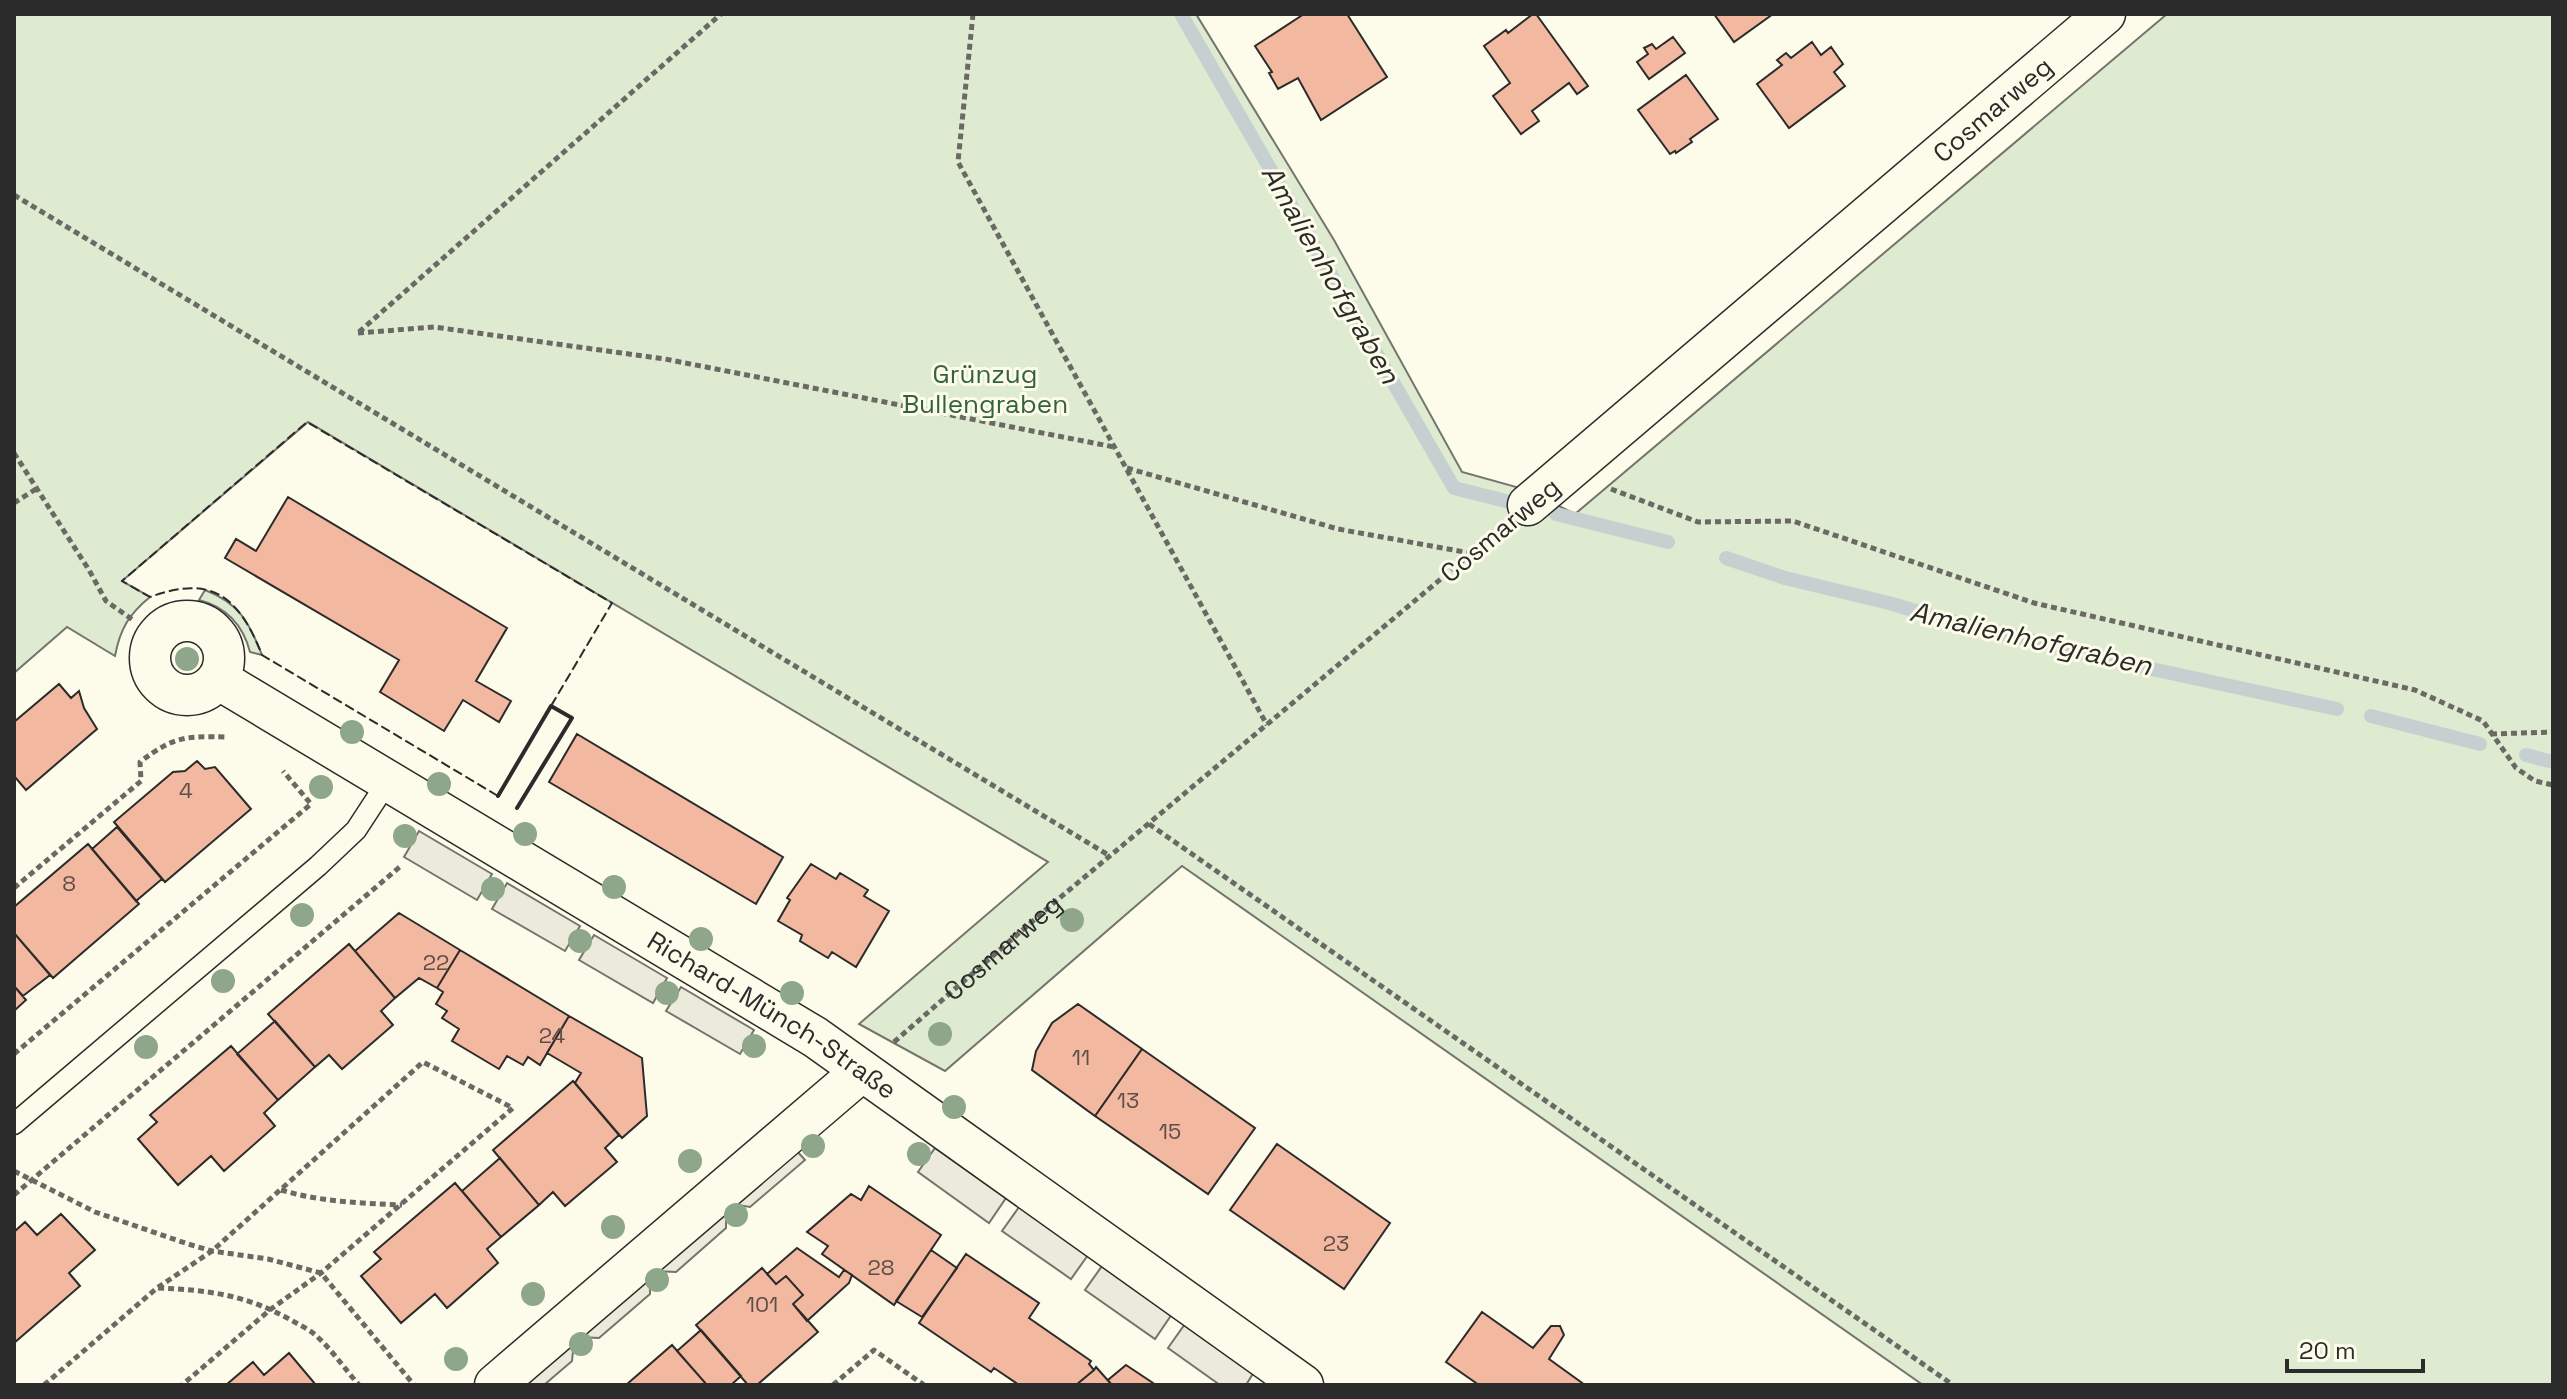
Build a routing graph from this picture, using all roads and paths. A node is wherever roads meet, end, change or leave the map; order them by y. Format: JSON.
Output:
{"nodes":[{"id":1,"x":721,"y":14,"type":"edge"},
{"id":2,"x":973,"y":14,"type":"edge"},
{"id":3,"x":2105,"y":14,"type":"edge"},
{"id":4,"x":14,"y":195,"type":"edge"},
{"id":5,"x":1115,"y":447,"type":"junction"},
{"id":6,"x":14,"y":453,"type":"edge"},
{"id":7,"x":1126,"y":468,"type":"junction"},
{"id":8,"x":1568,"y":472,"type":"junction"},
{"id":9,"x":36,"y":489,"type":"junction"},
{"id":10,"x":14,"y":503,"type":"edge"},
{"id":11,"x":1528,"y":505,"type":"joint"},
{"id":12,"x":1472,"y":554,"type":"junction"},
{"id":13,"x":133,"y":620,"type":"dead end"},
{"id":14,"x":218,"y":679,"type":"dead end"},
{"id":15,"x":1267,"y":725,"type":"junction"},
{"id":16,"x":2553,"y":732,"type":"edge"},
{"id":17,"x":2491,"y":734,"type":"junction"},
{"id":18,"x":233,"y":737,"type":"dead end"},
{"id":19,"x":388,"y":781,"type":"junction"},
{"id":20,"x":2553,"y":785,"type":"edge"},
{"id":21,"x":311,"y":804,"type":"dead end"},
{"id":22,"x":1149,"y":824,"type":"junction"},
{"id":23,"x":1110,"y":856,"type":"junction"},
{"id":24,"x":402,"y":865,"type":"dead end"},
{"id":25,"x":14,"y":888,"type":"edge"},
{"id":26,"x":892,"y":1044,"type":"dead end"},
{"id":27,"x":14,"y":1054,"type":"edge"},
{"id":28,"x":862,"y":1071,"type":"junction"},
{"id":29,"x":14,"y":1124,"type":"edge"},
{"id":30,"x":14,"y":1171,"type":"edge"},
{"id":31,"x":31,"y":1180,"type":"junction"},
{"id":32,"x":280,"y":1190,"type":"junction"},
{"id":33,"x":14,"y":1195,"type":"edge"},
{"id":34,"x":402,"y":1205,"type":"junction"},
{"id":35,"x":212,"y":1251,"type":"junction"},
{"id":36,"x":321,"y":1273,"type":"junction"},
{"id":37,"x":157,"y":1288,"type":"junction"},
{"id":38,"x":271,"y":1309,"type":"junction"},
{"id":39,"x":44,"y":1385,"type":"edge"},
{"id":40,"x":182,"y":1385,"type":"edge"},
{"id":41,"x":359,"y":1385,"type":"edge"},
{"id":42,"x":414,"y":1385,"type":"edge"},
{"id":43,"x":495,"y":1385,"type":"edge"},
{"id":44,"x":833,"y":1385,"type":"edge"},
{"id":45,"x":924,"y":1385,"type":"edge"},
{"id":46,"x":1303,"y":1385,"type":"edge"},
{"id":47,"x":1953,"y":1385,"type":"edge"}],
"edges":[{"from":1,"to":5,"type":"path"},
{"from":2,"to":5,"type":"path"},
{"from":3,"to":8,"type":"street","name":"Cosmarweg"},
{"from":4,"to":23,"type":"path"},
{"from":5,"to":7,"type":"path"},
{"from":6,"to":9,"type":"path"},
{"from":7,"to":12,"type":"path"},
{"from":7,"to":15,"type":"path"},
{"from":8,"to":11,"type":"street","name":"Cosmarweg"},
{"from":8,"to":17,"type":"path"},
{"from":9,"to":10,"type":"path"},
{"from":9,"to":13,"type":"path"},
{"from":11,"to":12,"type":"path","name":"Cosmarweg"},
{"from":12,"to":15,"type":"path","name":"Cosmarweg"},
{"from":14,"to":19,"type":"street","name":"Richard-Münch-Straße"},
{"from":15,"to":22,"type":"path","name":"Cosmarweg"},
{"from":16,"to":17,"type":"path"},
{"from":17,"to":20,"type":"path"},
{"from":18,"to":25,"type":"path"},
{"from":19,"to":28,"type":"street","name":"Richard-Münch-Straße"},
{"from":19,"to":29,"type":"lane"},
{"from":21,"to":27,"type":"path"},
{"from":22,"to":23,"type":"path","name":"Cosmarweg"},
{"from":22,"to":47,"type":"path"},
{"from":23,"to":26,"type":"path","name":"Cosmarweg"},
{"from":24,"to":31,"type":"path"},
{"from":28,"to":43,"type":"street"},
{"from":28,"to":46,"type":"street","name":"Richard-Münch-Straße"},
{"from":30,"to":31,"type":"path"},
{"from":31,"to":33,"type":"path"},
{"from":31,"to":35,"type":"path"},
{"from":32,"to":34,"type":"path"},
{"from":32,"to":34,"type":"path"},
{"from":32,"to":35,"type":"path"},
{"from":34,"to":36,"type":"path"},
{"from":35,"to":36,"type":"path"},
{"from":35,"to":37,"type":"path"},
{"from":36,"to":38,"type":"path"},
{"from":36,"to":42,"type":"path"},
{"from":37,"to":38,"type":"path"},
{"from":37,"to":39,"type":"path"},
{"from":38,"to":40,"type":"path"},
{"from":38,"to":41,"type":"path"},
{"from":44,"to":45,"type":"path"}]}
